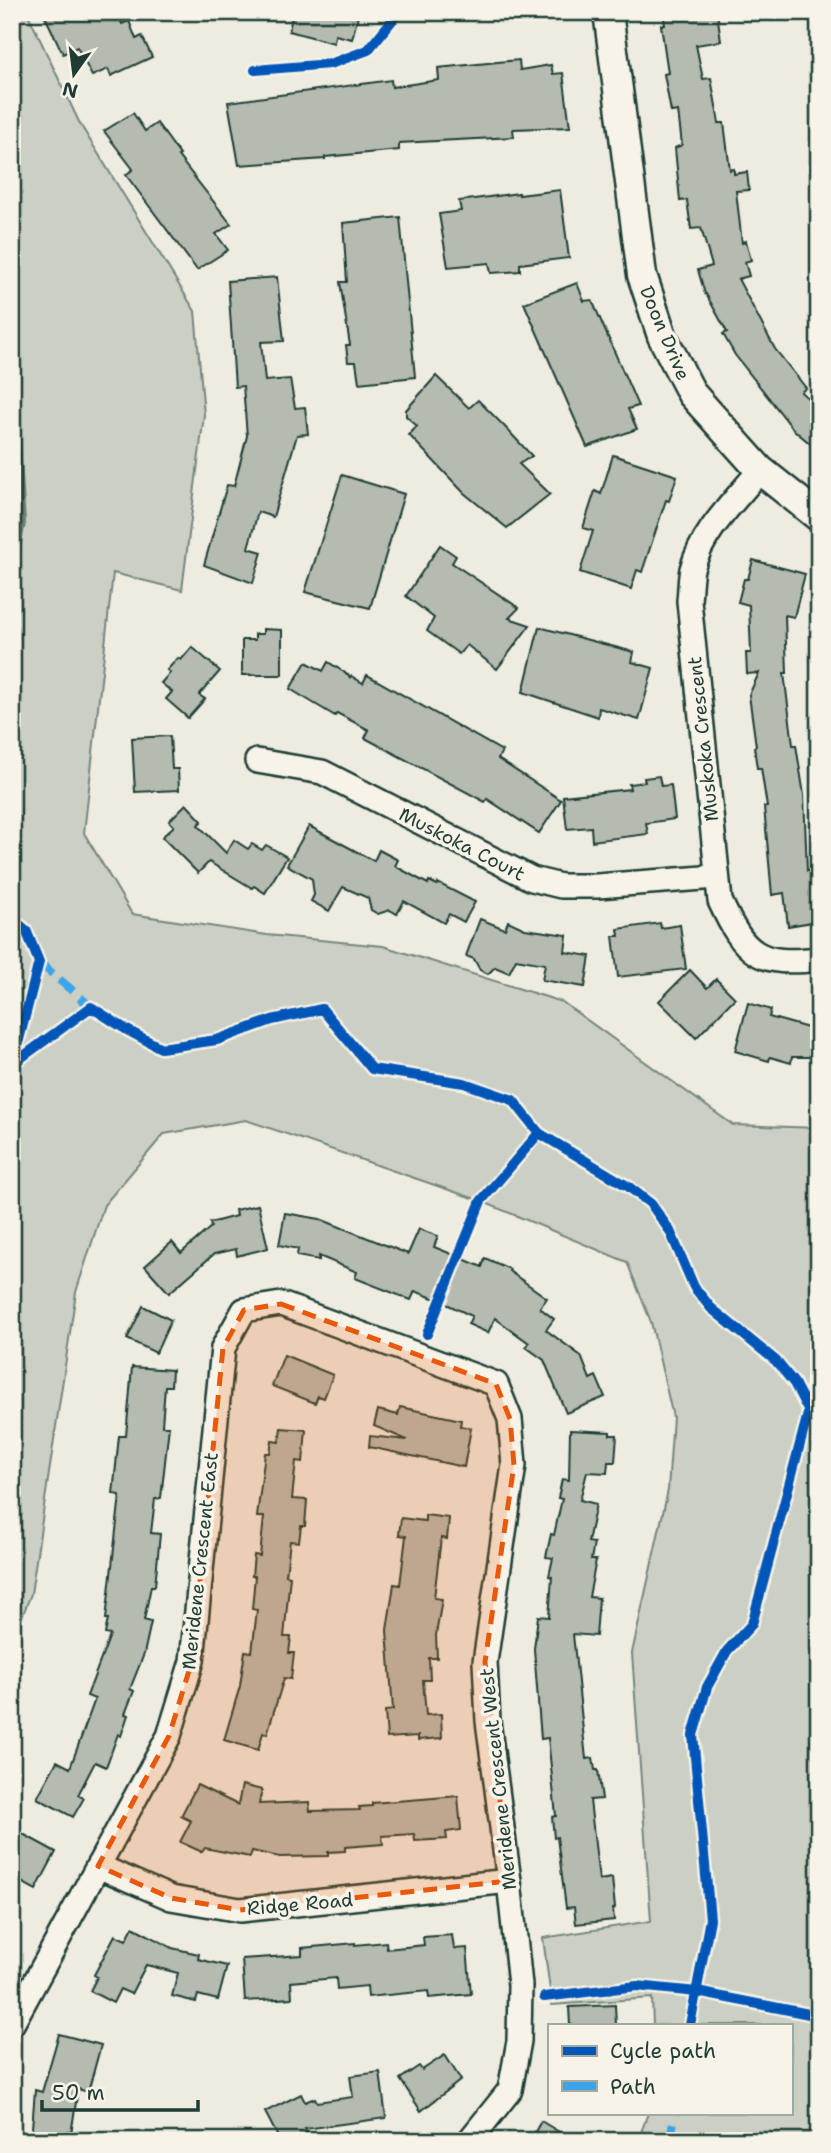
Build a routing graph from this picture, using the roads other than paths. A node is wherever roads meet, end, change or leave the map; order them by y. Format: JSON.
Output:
{"nodes":[{"id":1,"x":608,"y":12,"type":"edge"},
{"id":2,"x":761,"y":470,"type":"junction"},
{"id":3,"x":819,"y":517,"type":"edge"},
{"id":4,"x":257,"y":761,"type":"dead end"},
{"id":5,"x":717,"y":877,"type":"junction"},
{"id":6,"x":819,"y":959,"type":"edge"},
{"id":7,"x":360,"y":1334,"type":"joint"},
{"id":8,"x":98,"y":1866,"type":"junction"},
{"id":9,"x":509,"y":1881,"type":"junction"},
{"id":10,"x":12,"y":2024,"type":"edge"},
{"id":11,"x":469,"y":2141,"type":"edge"}],
"edges":[{"from":1,"to":2,"type":"street","name":"Doon Drive"},
{"from":2,"to":3,"type":"street","name":"Doon Drive"},
{"from":2,"to":5,"type":"street","name":"Muskoka Crescent"},
{"from":4,"to":5,"type":"street","name":"Muskoka Court"},
{"from":5,"to":6,"type":"street","name":"Muskoka Crescent"},
{"from":7,"to":8,"type":"street","name":"Meridene Crescent East"},
{"from":7,"to":9,"type":"street","name":"Meridene Crescent West"},
{"from":8,"to":9,"type":"street","name":"Ridge Road"},
{"from":8,"to":10,"type":"street","name":"Meridene Crescent East"},
{"from":9,"to":11,"type":"street","name":"Meridene Crescent West"}]}
